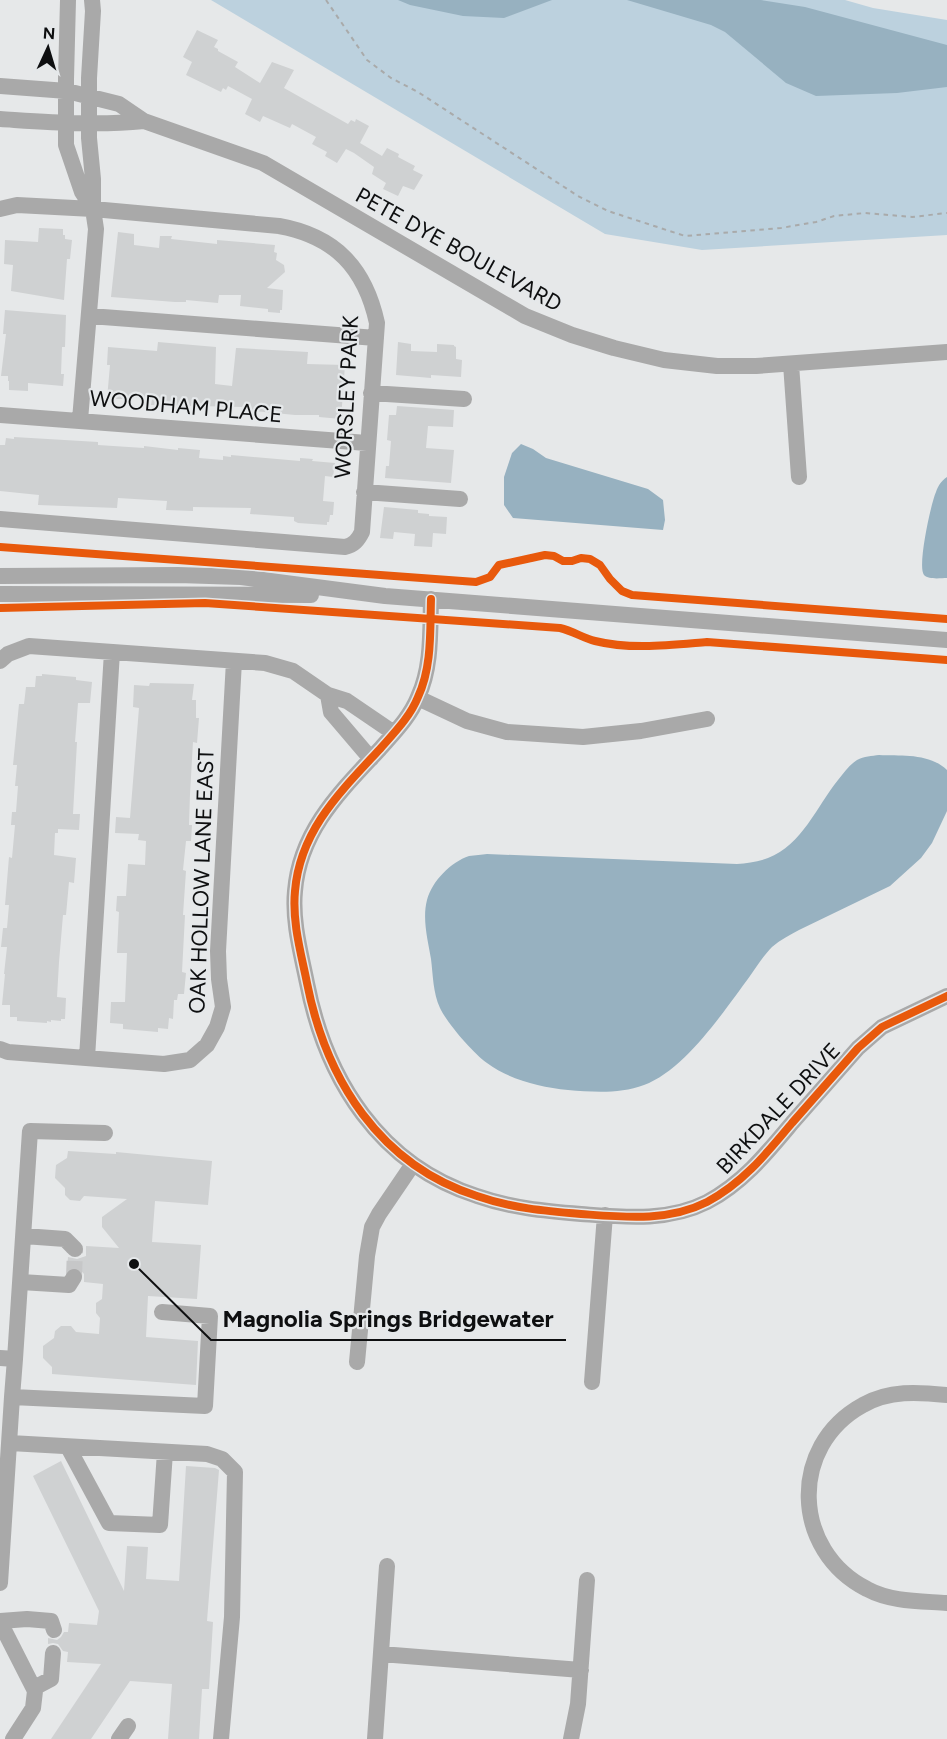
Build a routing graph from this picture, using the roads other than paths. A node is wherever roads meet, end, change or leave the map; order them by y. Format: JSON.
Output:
{"nodes":[{"id":1,"x":68,"y":0,"type":"edge"},
{"id":2,"x":92,"y":0,"type":"edge"},
{"id":3,"x":0,"y":86,"type":"edge"},
{"id":4,"x":66,"y":91,"type":"junction"},
{"id":5,"x":89,"y":95,"type":"junction"},
{"id":6,"x":0,"y":119,"type":"edge"},
{"id":7,"x":144,"y":121,"type":"junction"},
{"id":8,"x":66,"y":123,"type":"junction"},
{"id":9,"x":89,"y":124,"type":"junction"},
{"id":10,"x":0,"y":209,"type":"edge"},
{"id":11,"x":93,"y":209,"type":"junction"},
{"id":12,"x":90,"y":316,"type":"junction"},
{"id":13,"x":376,"y":338,"type":"junction"},
{"id":14,"x":947,"y":352,"type":"edge"},
{"id":15,"x":791,"y":364,"type":"junction"},
{"id":16,"x":371,"y":393,"type":"junction"},
{"id":17,"x":464,"y":399,"type":"dead end"},
{"id":18,"x":0,"y":415,"type":"edge"},
{"id":19,"x":80,"y":420,"type":"junction"},
{"id":20,"x":367,"y":443,"type":"junction"},
{"id":21,"x":799,"y":477,"type":"dead end"},
{"id":22,"x":364,"y":492,"type":"junction"},
{"id":23,"x":460,"y":498,"type":"dead end"},
{"id":24,"x":0,"y":519,"type":"edge"},
{"id":25,"x":0,"y":576,"type":"edge"},
{"id":26,"x":0,"y":594,"type":"edge"},
{"id":27,"x":385,"y":596,"type":"junction"},
{"id":28,"x":432,"y":599,"type":"junction"},
{"id":29,"x":947,"y":640,"type":"edge"},
{"id":30,"x":112,"y":652,"type":"junction"},
{"id":31,"x":0,"y":661,"type":"edge"},
{"id":32,"x":234,"y":661,"type":"junction"},
{"id":33,"x":328,"y":695,"type":"junction"},
{"id":34,"x":418,"y":698,"type":"junction"},
{"id":35,"x":707,"y":719,"type":"dead end"},
{"id":36,"x":394,"y":733,"type":"junction"},
{"id":37,"x":371,"y":759,"type":"junction"},
{"id":38,"x":947,"y":996,"type":"edge"},
{"id":39,"x":0,"y":1049,"type":"edge"},
{"id":40,"x":87,"y":1058,"type":"junction"},
{"id":41,"x":105,"y":1133,"type":"dead end"},
{"id":42,"x":413,"y":1164,"type":"junction"},
{"id":43,"x":605,"y":1215,"type":"junction"},
{"id":44,"x":24,"y":1236,"type":"junction"},
{"id":45,"x":75,"y":1249,"type":"dead end"},
{"id":46,"x":74,"y":1277,"type":"dead end"},
{"id":47,"x":21,"y":1282,"type":"junction"},
{"id":48,"x":162,"y":1312,"type":"dead end"},
{"id":49,"x":8,"y":1358,"type":"edge"},
{"id":50,"x":357,"y":1362,"type":"dead end"},
{"id":51,"x":592,"y":1382,"type":"dead end"},
{"id":52,"x":947,"y":1395,"type":"edge"},
{"id":53,"x":12,"y":1397,"type":"junction"},
{"id":54,"x":10,"y":1443,"type":"junction"},
{"id":55,"x":68,"y":1447,"type":"junction"},
{"id":56,"x":165,"y":1452,"type":"junction"},
{"id":57,"x":387,"y":1566,"type":"dead end"},
{"id":58,"x":587,"y":1580,"type":"dead end"},
{"id":59,"x":0,"y":1583,"type":"edge"},
{"id":60,"x":947,"y":1603,"type":"edge"},
{"id":61,"x":0,"y":1621,"type":"edge"},
{"id":62,"x":54,"y":1630,"type":"dead end"},
{"id":63,"x":53,"y":1653,"type":"dead end"},
{"id":64,"x":381,"y":1654,"type":"junction"},
{"id":65,"x":580,"y":1670,"type":"junction"},
{"id":66,"x":34,"y":1688,"type":"junction"},
{"id":67,"x":13,"y":1739,"type":"edge"},
{"id":68,"x":221,"y":1739,"type":"edge"},
{"id":69,"x":375,"y":1739,"type":"edge"},
{"id":70,"x":571,"y":1739,"type":"edge"}],
"edges":[{"from":1,"to":4,"type":"street"},
{"from":2,"to":5,"type":"street"},
{"from":3,"to":4,"type":"street","name":"PETE DYE BOULEVARD"},
{"from":4,"to":5,"type":"street","name":"PETE DYE BOULEVARD"},
{"from":4,"to":8,"type":"street"},
{"from":5,"to":7,"type":"street","name":"PETE DYE BOULEVARD"},
{"from":5,"to":9,"type":"street"},
{"from":6,"to":8,"type":"street","name":"PETE DYE BOULEVARD"},
{"from":7,"to":9,"type":"street","name":"PETE DYE BOULEVARD"},
{"from":7,"to":15,"type":"street","name":"PETE DYE BOULEVARD"},
{"from":8,"to":9,"type":"street","name":"PETE DYE BOULEVARD"},
{"from":8,"to":11,"type":"street"},
{"from":9,"to":11,"type":"street"},
{"from":10,"to":11,"type":"street","name":"WORSLEY PARK"},
{"from":11,"to":12,"type":"street"},
{"from":11,"to":13,"type":"street","name":"WORSLEY PARK"},
{"from":12,"to":13,"type":"street"},
{"from":12,"to":19,"type":"street"},
{"from":13,"to":16,"type":"street","name":"WORSLEY PARK"},
{"from":14,"to":15,"type":"street","name":"PETE DYE BOULEVARD"},
{"from":15,"to":21,"type":"street"},
{"from":16,"to":17,"type":"street"},
{"from":16,"to":20,"type":"street","name":"WORSLEY PARK"},
{"from":18,"to":19,"type":"street","name":"WOODHAM PLACE"},
{"from":19,"to":20,"type":"street","name":"WOODHAM PLACE"},
{"from":20,"to":22,"type":"street","name":"WORSLEY PARK"},
{"from":22,"to":23,"type":"street"},
{"from":22,"to":24,"type":"street","name":"WORSLEY PARK"},
{"from":25,"to":27,"type":"street"},
{"from":26,"to":27,"type":"street"},
{"from":27,"to":28,"type":"street"},
{"from":28,"to":29,"type":"street"},
{"from":28,"to":34,"type":"street","name":"BIRKDALE DRIVE"},
{"from":30,"to":31,"type":"street"},
{"from":30,"to":32,"type":"street"},
{"from":30,"to":40,"type":"street"},
{"from":32,"to":33,"type":"street"},
{"from":32,"to":40,"type":"street","name":"OAK HOLLOW LANE EAST"},
{"from":33,"to":36,"type":"street"},
{"from":33,"to":37,"type":"street"},
{"from":34,"to":35,"type":"street"},
{"from":34,"to":36,"type":"street","name":"BIRKDALE DRIVE"},
{"from":36,"to":37,"type":"street","name":"BIRKDALE DRIVE"},
{"from":37,"to":42,"type":"street","name":"BIRKDALE DRIVE"},
{"from":38,"to":43,"type":"street","name":"BIRKDALE DRIVE"},
{"from":39,"to":40,"type":"street","name":"OAK HOLLOW LANE EAST"},
{"from":41,"to":44,"type":"street"},
{"from":42,"to":43,"type":"street","name":"BIRKDALE DRIVE"},
{"from":42,"to":50,"type":"street"},
{"from":43,"to":51,"type":"street"},
{"from":44,"to":45,"type":"street"},
{"from":44,"to":47,"type":"street"},
{"from":46,"to":47,"type":"street"},
{"from":47,"to":49,"type":"street"},
{"from":48,"to":53,"type":"street"},
{"from":49,"to":53,"type":"street"},
{"from":52,"to":60,"type":"street"},
{"from":53,"to":54,"type":"street"},
{"from":54,"to":55,"type":"street"},
{"from":54,"to":59,"type":"street"},
{"from":55,"to":56,"type":"street"},
{"from":55,"to":56,"type":"street"},
{"from":56,"to":68,"type":"street"},
{"from":57,"to":64,"type":"street"},
{"from":58,"to":65,"type":"street"},
{"from":61,"to":62,"type":"street"},
{"from":61,"to":66,"type":"street"},
{"from":63,"to":66,"type":"street"},
{"from":64,"to":65,"type":"street"},
{"from":64,"to":69,"type":"street"},
{"from":65,"to":70,"type":"street"},
{"from":66,"to":67,"type":"street"}]}
